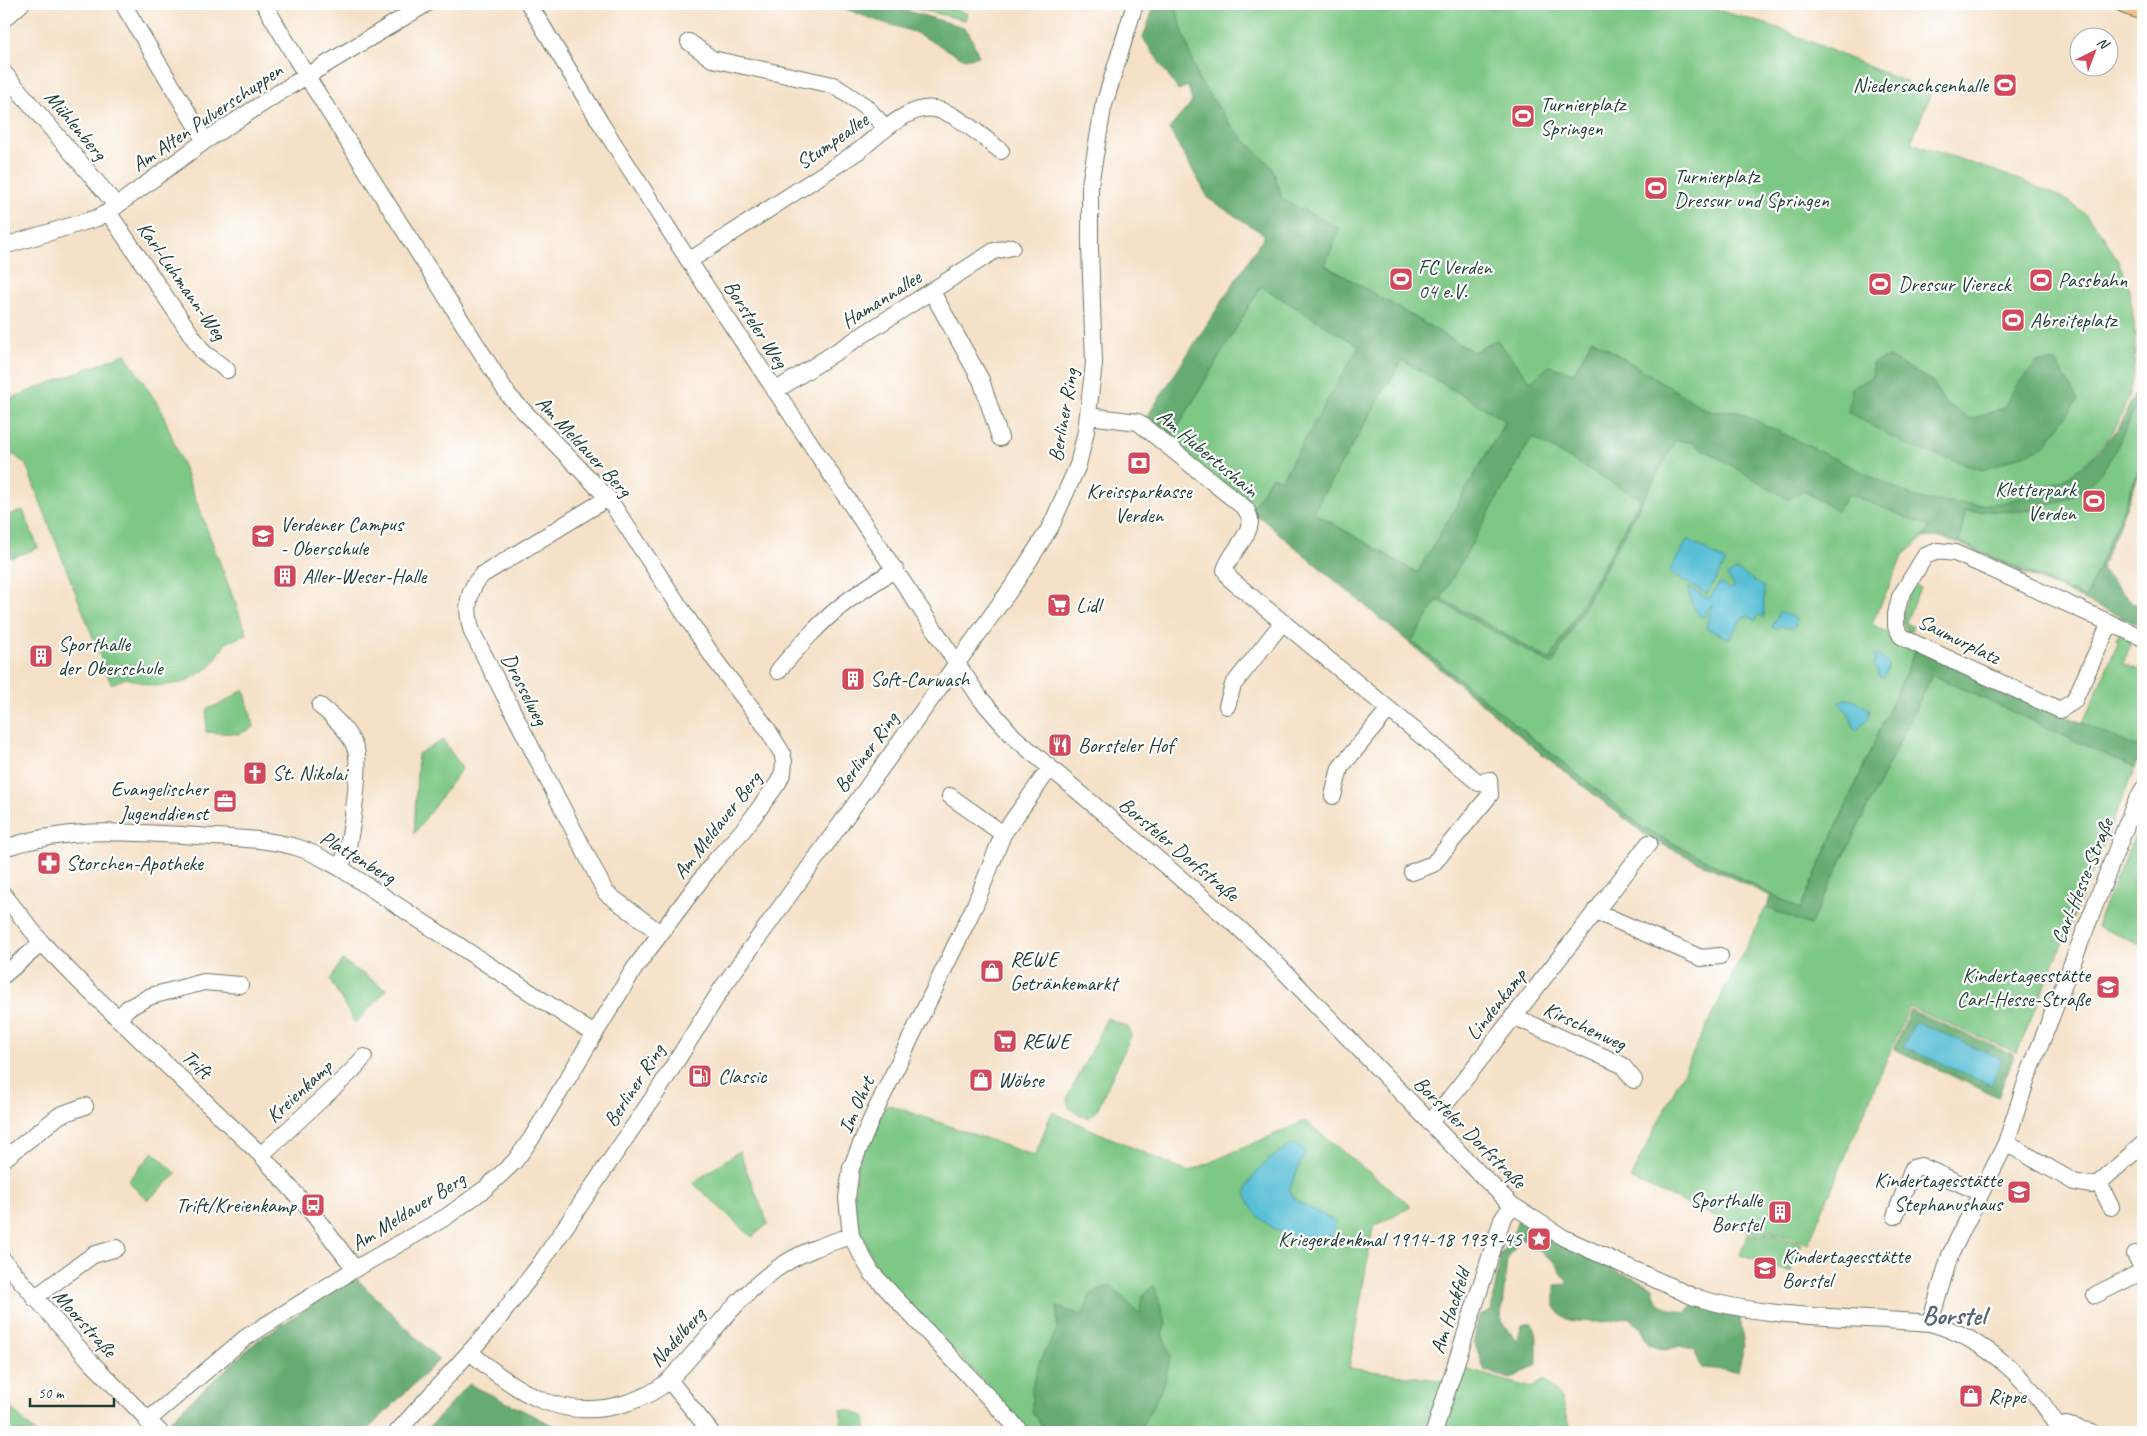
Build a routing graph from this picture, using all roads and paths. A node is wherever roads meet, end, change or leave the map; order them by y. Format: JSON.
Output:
{"nodes":[{"id":1,"x":21,"y":4,"type":"edge"},
{"id":2,"x":123,"y":4,"type":"edge"},
{"id":3,"x":264,"y":4,"type":"edge"},
{"id":4,"x":426,"y":4,"type":"edge"},
{"id":5,"x":529,"y":4,"type":"edge"},
{"id":6,"x":1135,"y":4,"type":"edge"},
{"id":7,"x":4,"y":19,"type":"edge"},
{"id":8,"x":689,"y":42,"type":"dead end"},
{"id":9,"x":4,"y":73,"type":"edge"},
{"id":10,"x":306,"y":75,"type":"junction"},
{"id":11,"x":886,"y":128,"type":"junction"},
{"id":12,"x":205,"y":141,"type":"junction"},
{"id":13,"x":1001,"y":152,"type":"dead end"},
{"id":14,"x":112,"y":209,"type":"junction"},
{"id":15,"x":4,"y":246,"type":"edge"},
{"id":16,"x":1012,"y":247,"type":"dead end"},
{"id":17,"x":689,"y":261,"type":"junction"},
{"id":18,"x":932,"y":292,"type":"junction"},
{"id":19,"x":227,"y":370,"type":"dead end"},
{"id":20,"x":775,"y":392,"type":"junction"},
{"id":21,"x":1089,"y":416,"type":"junction"},
{"id":22,"x":1000,"y":438,"type":"dead end"},
{"id":23,"x":608,"y":498,"type":"junction"},
{"id":24,"x":895,"y":569,"type":"junction"},
{"id":25,"x":1283,"y":622,"type":"junction"},
{"id":26,"x":2110,"y":623,"type":"junction"},
{"id":27,"x":2143,"y":638,"type":"edge"},
{"id":28,"x":957,"y":662,"type":"junction"},
{"id":29,"x":778,"y":671,"type":"dead end"},
{"id":30,"x":320,"y":706,"type":"dead end"},
{"id":31,"x":1227,"y":706,"type":"dead end"},
{"id":32,"x":1389,"y":709,"type":"junction"},
{"id":33,"x":1050,"y":768,"type":"junction"},
{"id":34,"x":2143,"y":789,"type":"edge"},
{"id":35,"x":950,"y":796,"type":"dead end"},
{"id":36,"x":1333,"y":796,"type":"dead end"},
{"id":37,"x":1003,"y":834,"type":"junction"},
{"id":38,"x":1649,"y":843,"type":"dead end"},
{"id":39,"x":4,"y":848,"type":"edge"},
{"id":40,"x":340,"y":868,"type":"junction"},
{"id":41,"x":1412,"y":872,"type":"dead end"},
{"id":42,"x":4,"y":895,"type":"edge"},
{"id":43,"x":1594,"y":911,"type":"junction"},
{"id":44,"x":660,"y":933,"type":"junction"},
{"id":45,"x":42,"y":943,"type":"junction"},
{"id":46,"x":1720,"y":956,"type":"dead end"},
{"id":47,"x":4,"y":975,"type":"edge"},
{"id":48,"x":240,"y":985,"type":"dead end"},
{"id":49,"x":1513,"y":1016,"type":"junction"},
{"id":50,"x":118,"y":1019,"type":"junction"},
{"id":51,"x":594,"y":1034,"type":"junction"},
{"id":52,"x":364,"y":1057,"type":"dead end"},
{"id":53,"x":1634,"y":1080,"type":"dead end"},
{"id":54,"x":85,"y":1106,"type":"dead end"},
{"id":55,"x":1429,"y":1122,"type":"junction"},
{"id":56,"x":2006,"y":1143,"type":"junction"},
{"id":57,"x":2143,"y":1144,"type":"edge"},
{"id":58,"x":261,"y":1155,"type":"junction"},
{"id":59,"x":4,"y":1159,"type":"edge"},
{"id":60,"x":2099,"y":1183,"type":"junction"},
{"id":61,"x":1981,"y":1193,"type":"junction"},
{"id":62,"x":1512,"y":1205,"type":"junction"},
{"id":63,"x":2111,"y":1207,"type":"dead end"},
{"id":64,"x":1895,"y":1216,"type":"dead end"},
{"id":65,"x":851,"y":1236,"type":"junction"},
{"id":66,"x":117,"y":1248,"type":"dead end"},
{"id":67,"x":2135,"y":1254,"type":"dead end"},
{"id":68,"x":4,"y":1261,"type":"edge"},
{"id":69,"x":355,"y":1269,"type":"junction"},
{"id":70,"x":2143,"y":1271,"type":"edge"},
{"id":71,"x":2095,"y":1294,"type":"dead end"},
{"id":72,"x":34,"y":1298,"type":"junction"},
{"id":73,"x":1930,"y":1323,"type":"junction"},
{"id":74,"x":470,"y":1352,"type":"junction"},
{"id":75,"x":669,"y":1380,"type":"junction"},
{"id":76,"x":147,"y":1420,"type":"junction"},
{"id":77,"x":2060,"y":1430,"type":"edge"},
{"id":78,"x":160,"y":1432,"type":"edge"},
{"id":79,"x":396,"y":1432,"type":"edge"},
{"id":80,"x":711,"y":1432,"type":"edge"},
{"id":81,"x":1021,"y":1432,"type":"edge"},
{"id":82,"x":1434,"y":1432,"type":"edge"},
{"id":83,"x":2091,"y":1432,"type":"edge"}],
"edges":[{"from":1,"to":7,"type":"street"},
{"from":2,"to":12,"type":"street"},
{"from":3,"to":10,"type":"street","name":"Am Meldauer Berg"},
{"from":4,"to":10,"type":"street","name":"Am Alten Pulverschuppen"},
{"from":5,"to":17,"type":"street","name":"Borsteler Weg"},
{"from":6,"to":21,"type":"street","name":"Berliner Ring"},
{"from":8,"to":11,"type":"street"},
{"from":9,"to":14,"type":"street","name":"Mühlenberg"},
{"from":10,"to":12,"type":"street","name":"Am Alten Pulverschuppen"},
{"from":10,"to":23,"type":"street","name":"Am Meldauer Berg"},
{"from":11,"to":13,"type":"street","name":"Stumpeallee"},
{"from":11,"to":17,"type":"street","name":"Stumpeallee"},
{"from":12,"to":14,"type":"street","name":"Am Alten Pulverschuppen"},
{"from":14,"to":15,"type":"street","name":"Am Alten Pulverschuppen"},
{"from":14,"to":19,"type":"street","name":"Karl-Luhmann-Weg"},
{"from":16,"to":18,"type":"street","name":"Hamannallee"},
{"from":17,"to":20,"type":"street","name":"Borsteler Weg"},
{"from":18,"to":20,"type":"street","name":"Hamannallee"},
{"from":18,"to":22,"type":"street"},
{"from":20,"to":24,"type":"street","name":"Borsteler Weg"},
{"from":21,"to":25,"type":"street","name":"Am Hubertushain"},
{"from":21,"to":28,"type":"street","name":"Berliner Ring"},
{"from":23,"to":44,"type":"street","name":"Am Meldauer Berg"},
{"from":23,"to":44,"type":"street","name":"Drosselweg"},
{"from":24,"to":28,"type":"street","name":"Borsteler Weg"},
{"from":24,"to":29,"type":"street"},
{"from":25,"to":31,"type":"street"},
{"from":25,"to":32,"type":"street","name":"Am Hubertushain"},
{"from":26,"to":26,"type":"street","name":"Saumurplatz"},
{"from":26,"to":27,"type":"street","name":"Saumurplatz"},
{"from":28,"to":33,"type":"street","name":"Borsteler Dorfstraße"},
{"from":28,"to":74,"type":"street","name":"Berliner Ring"},
{"from":30,"to":40,"type":"street"},
{"from":32,"to":36,"type":"street"},
{"from":32,"to":41,"type":"street","name":"Am Hubertushain"},
{"from":33,"to":37,"type":"street","name":"Im Ohrt"},
{"from":33,"to":55,"type":"street","name":"Borsteler Dorfstraße"},
{"from":34,"to":56,"type":"street","name":"Carl-Hesse-Straße"},
{"from":35,"to":37,"type":"street"},
{"from":37,"to":65,"type":"street","name":"Im Ohrt"},
{"from":38,"to":43,"type":"street","name":"Lindenkamp"},
{"from":39,"to":40,"type":"street","name":"Plattenberg"},
{"from":40,"to":51,"type":"street","name":"Plattenberg"},
{"from":42,"to":45,"type":"street","name":"Trift"},
{"from":43,"to":46,"type":"street"},
{"from":43,"to":49,"type":"street","name":"Lindenkamp"},
{"from":44,"to":51,"type":"street","name":"Am Meldauer Berg"},
{"from":45,"to":47,"type":"street"},
{"from":45,"to":50,"type":"street","name":"Trift"},
{"from":48,"to":50,"type":"street"},
{"from":49,"to":53,"type":"street","name":"Kirschenweg"},
{"from":49,"to":55,"type":"street","name":"Lindenkamp"},
{"from":50,"to":58,"type":"street","name":"Trift"},
{"from":51,"to":69,"type":"street","name":"Am Meldauer Berg"},
{"from":52,"to":58,"type":"street","name":"Kreienkamp"},
{"from":54,"to":59,"type":"street"},
{"from":55,"to":62,"type":"street","name":"Borsteler Dorfstraße"},
{"from":56,"to":60,"type":"street"},
{"from":56,"to":61,"type":"street","name":"Carl-Hesse-Straße"},
{"from":57,"to":60,"type":"street"},
{"from":58,"to":69,"type":"street","name":"Trift"},
{"from":60,"to":63,"type":"street"},
{"from":61,"to":64,"type":"street"},
{"from":61,"to":73,"type":"street","name":"Carl-Hesse-Straße"},
{"from":62,"to":73,"type":"street","name":"Borsteler Dorfstraße"},
{"from":62,"to":82,"type":"street","name":"Am Hackfeld"},
{"from":65,"to":75,"type":"street","name":"Nadelberg"},
{"from":65,"to":81,"type":"street","name":"Im Ohrt"},
{"from":66,"to":72,"type":"street"},
{"from":67,"to":70,"type":"street"},
{"from":68,"to":72,"type":"street","name":"Moorstraße"},
{"from":69,"to":76,"type":"street","name":"Am Meldauer Berg"},
{"from":70,"to":71,"type":"street"},
{"from":72,"to":76,"type":"street","name":"Moorstraße"},
{"from":73,"to":77,"type":"street","name":"Borsteler Dorfstraße"},
{"from":74,"to":75,"type":"street","name":"Nadelberg"},
{"from":74,"to":79,"type":"street","name":"Berliner Ring"},
{"from":75,"to":80,"type":"street"},
{"from":76,"to":78,"type":"street","name":"Moorstraße"},
{"from":77,"to":83,"type":"street"}]}
